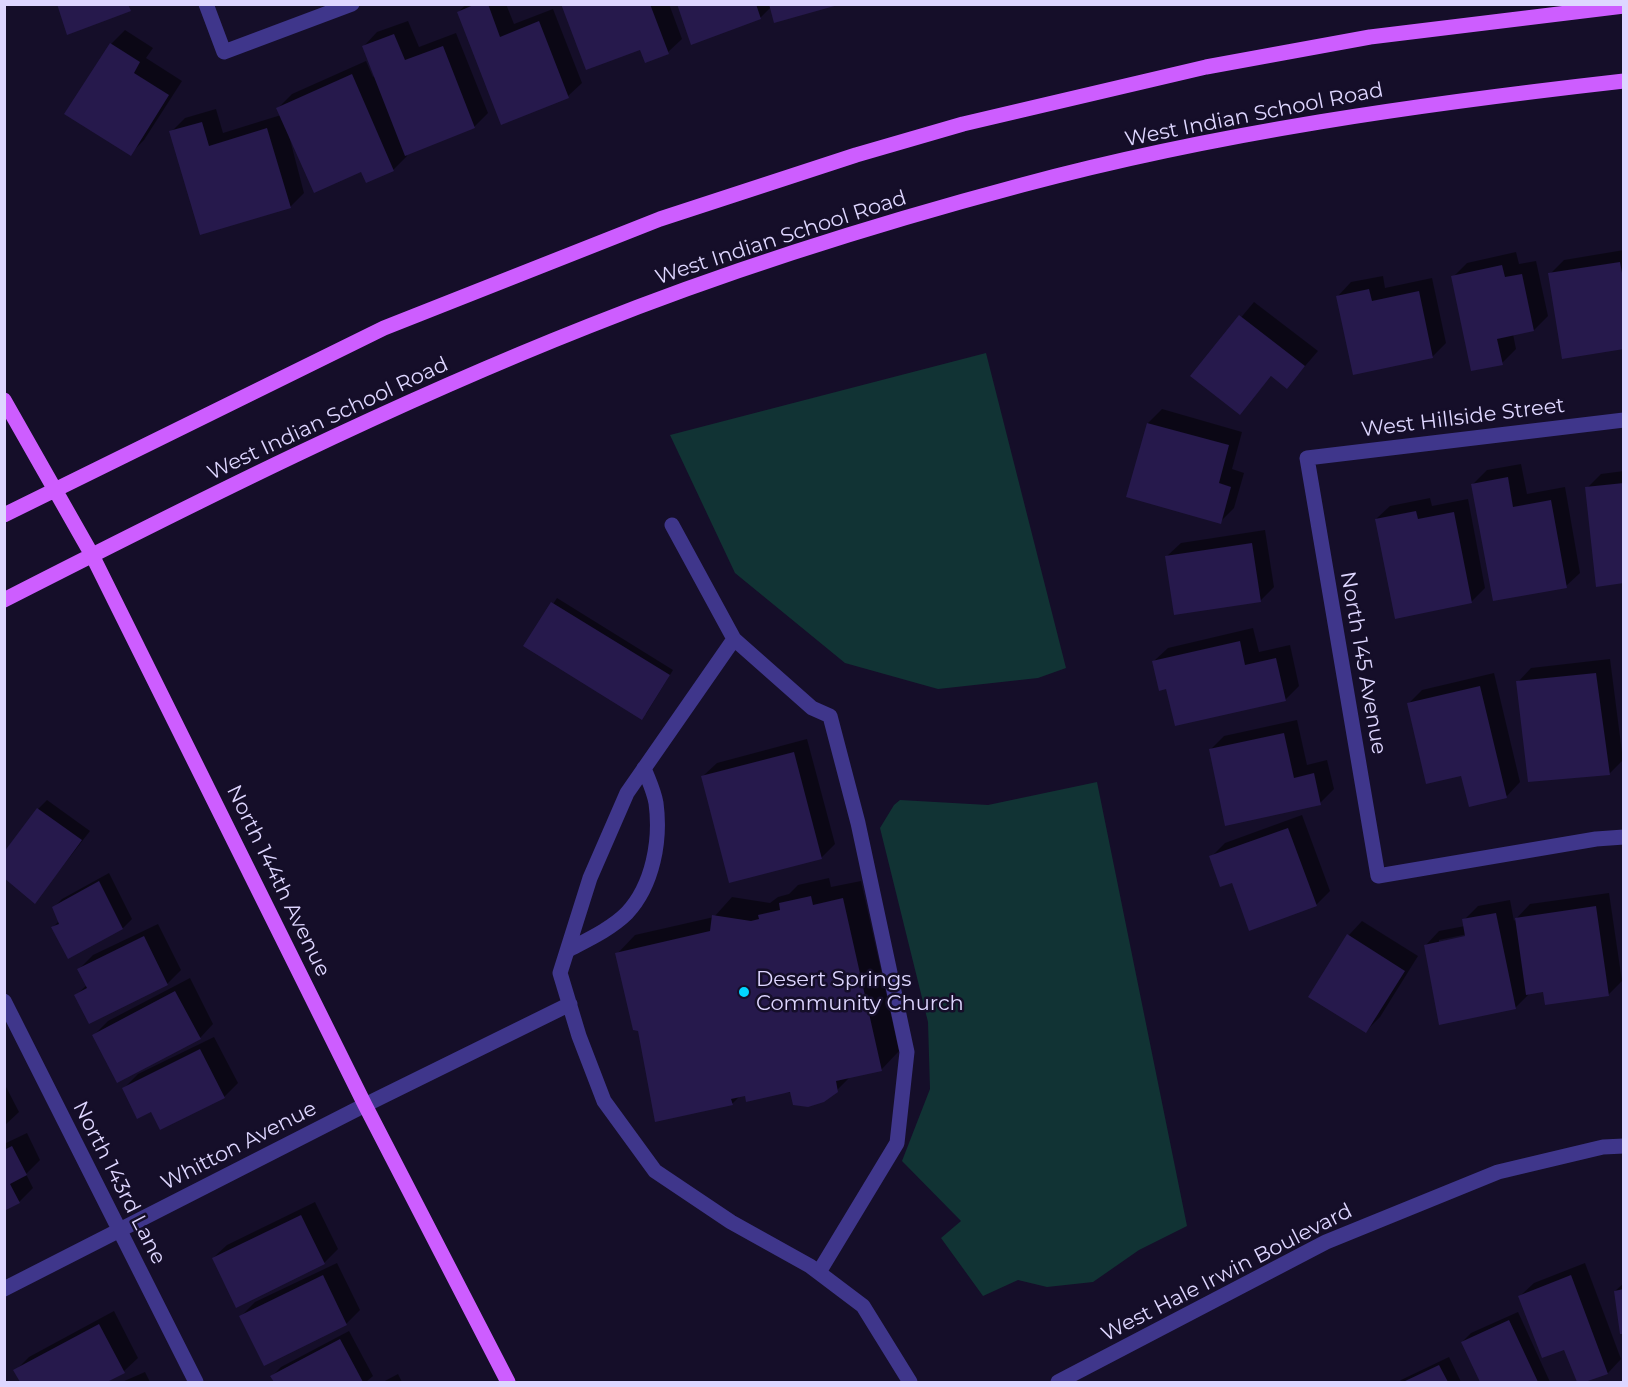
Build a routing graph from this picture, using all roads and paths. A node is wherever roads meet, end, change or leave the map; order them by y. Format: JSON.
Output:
{"nodes":[{"id":1,"x":206,"y":4,"type":"edge"},
{"id":2,"x":352,"y":4,"type":"edge"},
{"id":3,"x":1623,"y":6,"type":"edge"},
{"id":4,"x":1623,"y":81,"type":"edge"},
{"id":5,"x":4,"y":400,"type":"edge"},
{"id":6,"x":1623,"y":420,"type":"edge"},
{"id":7,"x":1307,"y":458,"type":"joint"},
{"id":8,"x":53,"y":491,"type":"junction"},
{"id":9,"x":4,"y":515,"type":"edge"},
{"id":10,"x":672,"y":525,"type":"dead end"},
{"id":11,"x":92,"y":555,"type":"junction"},
{"id":12,"x":4,"y":600,"type":"edge"},
{"id":13,"x":734,"y":639,"type":"junction"},
{"id":14,"x":644,"y":768,"type":"junction"},
{"id":15,"x":1623,"y":837,"type":"edge"},
{"id":16,"x":568,"y":950,"type":"junction"},
{"id":17,"x":4,"y":1001,"type":"edge"},
{"id":18,"x":570,"y":1004,"type":"junction"},
{"id":19,"x":364,"y":1105,"type":"junction"},
{"id":20,"x":1623,"y":1146,"type":"edge"},
{"id":21,"x":119,"y":1231,"type":"junction"},
{"id":22,"x":819,"y":1272,"type":"junction"},
{"id":23,"x":4,"y":1289,"type":"edge"},
{"id":24,"x":196,"y":1383,"type":"edge"},
{"id":25,"x":508,"y":1383,"type":"edge"},
{"id":26,"x":910,"y":1383,"type":"edge"},
{"id":27,"x":1058,"y":1383,"type":"edge"}],
"edges":[{"from":1,"to":2,"type":"street"},
{"from":3,"to":8,"type":"main road"},
{"from":4,"to":11,"type":"main road","name":"West Indian School Road"},
{"from":5,"to":8,"type":"main road","name":"North 144th Avenue"},
{"from":6,"to":7,"type":"street","name":"West Hillside Street"},
{"from":7,"to":15,"type":"street","name":"North 145 Avenue"},
{"from":8,"to":9,"type":"main road"},
{"from":8,"to":11,"type":"main road","name":"North 144th Avenue"},
{"from":10,"to":13,"type":"street"},
{"from":11,"to":12,"type":"main road","name":"West Indian School Road"},
{"from":11,"to":19,"type":"main road","name":"North 144th Avenue"},
{"from":13,"to":14,"type":"street"},
{"from":13,"to":22,"type":"street"},
{"from":14,"to":16,"type":"street"},
{"from":14,"to":16,"type":"street"},
{"from":16,"to":18,"type":"street"},
{"from":17,"to":21,"type":"street","name":"North 143rd Lane"},
{"from":18,"to":19,"type":"street","name":"Whitton Avenue"},
{"from":18,"to":22,"type":"street"},
{"from":19,"to":21,"type":"street","name":"Whitton Avenue"},
{"from":19,"to":25,"type":"main road","name":"North 144th Avenue"},
{"from":20,"to":27,"type":"street","name":"West Hale Irwin Boulevard"},
{"from":21,"to":23,"type":"street","name":"Whitton Avenue"},
{"from":21,"to":24,"type":"street","name":"North 143rd Lane"},
{"from":22,"to":26,"type":"street"}]}
